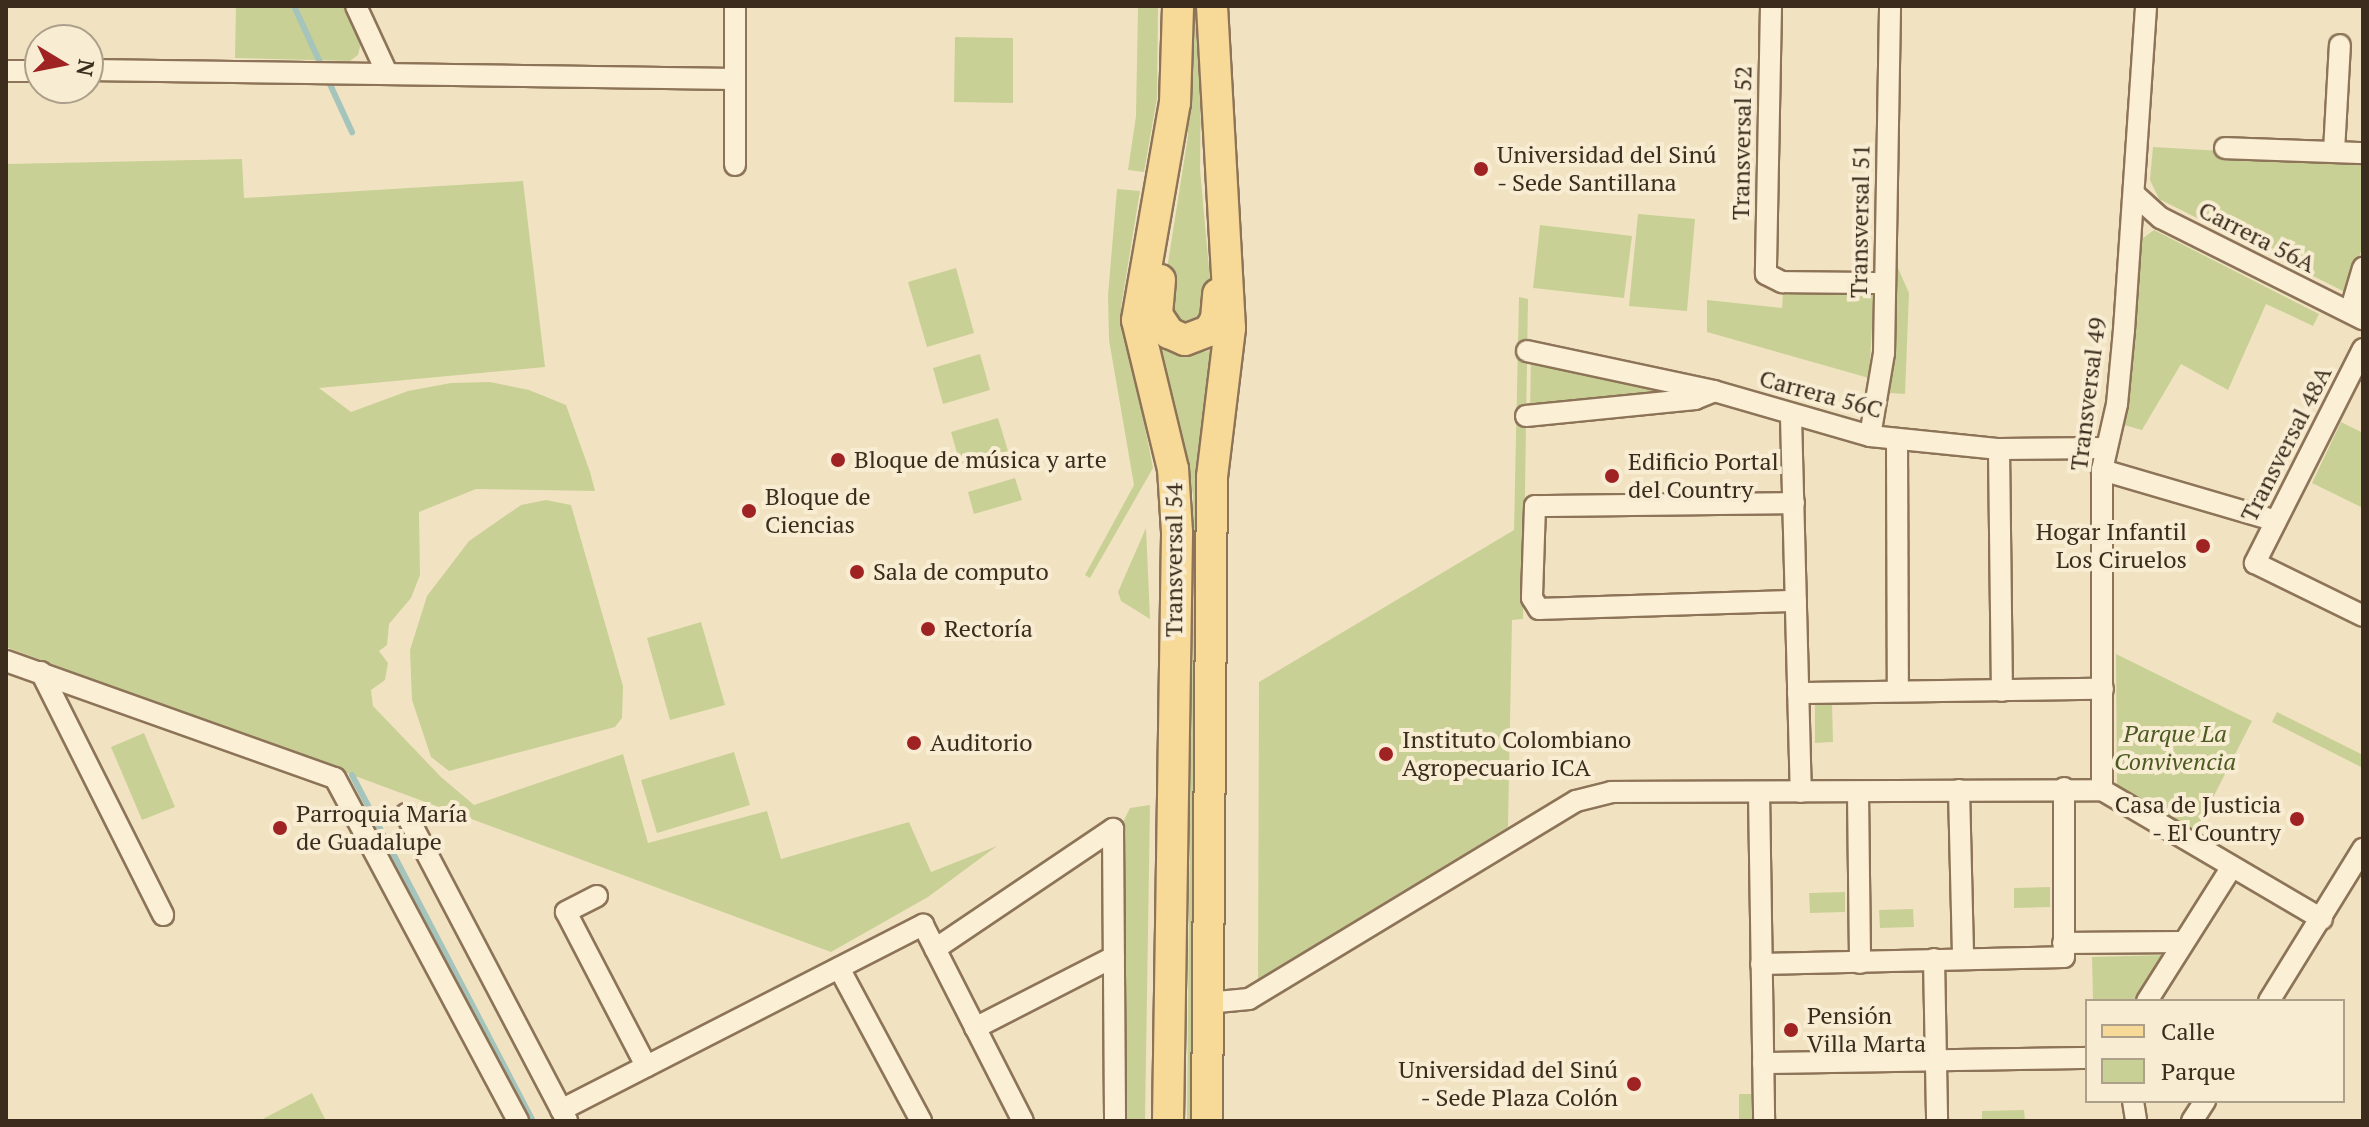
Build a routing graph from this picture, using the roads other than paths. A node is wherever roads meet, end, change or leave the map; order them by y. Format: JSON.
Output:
{"nodes":[{"id":1,"x":356,"y":6,"type":"edge"},
{"id":2,"x":735,"y":6,"type":"edge"},
{"id":3,"x":1178,"y":6,"type":"edge"},
{"id":4,"x":1212,"y":6,"type":"edge"},
{"id":5,"x":1771,"y":6,"type":"edge"},
{"id":6,"x":1890,"y":6,"type":"edge"},
{"id":7,"x":2146,"y":6,"type":"edge"},
{"id":8,"x":2340,"y":45,"type":"dead end"},
{"id":9,"x":104,"y":70,"type":"edge"},
{"id":10,"x":386,"y":71,"type":"junction"},
{"id":11,"x":735,"y":79,"type":"junction"},
{"id":12,"x":1214,"y":79,"type":"junction"},
{"id":13,"x":1175,"y":103,"type":"junction"},
{"id":14,"x":2225,"y":148,"type":"dead end"},
{"id":15,"x":2334,"y":151,"type":"junction"},
{"id":16,"x":2363,"y":153,"type":"edge"},
{"id":17,"x":735,"y":165,"type":"dead end"},
{"id":18,"x":2134,"y":194,"type":"junction"},
{"id":19,"x":2363,"y":268,"type":"edge"},
{"id":20,"x":1885,"y":283,"type":"junction"},
{"id":21,"x":2356,"y":316,"type":"edge"},
{"id":22,"x":2363,"y":349,"type":"edge"},
{"id":23,"x":1527,"y":351,"type":"dead end"},
{"id":24,"x":1714,"y":391,"type":"junction"},
{"id":25,"x":1526,"y":416,"type":"dead end"},
{"id":26,"x":1791,"y":417,"type":"junction"},
{"id":27,"x":1870,"y":436,"type":"junction"},
{"id":28,"x":1897,"y":440,"type":"junction"},
{"id":29,"x":2106,"y":448,"type":"junction"},
{"id":30,"x":1999,"y":449,"type":"junction"},
{"id":31,"x":2102,"y":470,"type":"junction"},
{"id":32,"x":1794,"y":503,"type":"junction"},
{"id":33,"x":2276,"y":521,"type":"junction"},
{"id":34,"x":1796,"y":601,"type":"junction"},
{"id":35,"x":2363,"y":616,"type":"edge"},
{"id":36,"x":6,"y":661,"type":"edge"},
{"id":37,"x":41,"y":672,"type":"junction"},
{"id":38,"x":2103,"y":689,"type":"junction"},
{"id":39,"x":1898,"y":691,"type":"junction"},
{"id":40,"x":2002,"y":691,"type":"junction"},
{"id":41,"x":1798,"y":693,"type":"junction"},
{"id":42,"x":2064,"y":788,"type":"junction"},
{"id":43,"x":1959,"y":790,"type":"junction"},
{"id":44,"x":2102,"y":790,"type":"junction"},
{"id":45,"x":1759,"y":792,"type":"junction"},
{"id":46,"x":1801,"y":792,"type":"junction"},
{"id":47,"x":1858,"y":793,"type":"junction"},
{"id":48,"x":406,"y":814,"type":"dead end"},
{"id":49,"x":2363,"y":849,"type":"edge"},
{"id":50,"x":2231,"y":868,"type":"junction"},
{"id":51,"x":597,"y":896,"type":"dead end"},
{"id":52,"x":163,"y":915,"type":"dead end"},
{"id":53,"x":2322,"y":919,"type":"junction"},
{"id":54,"x":2182,"y":942,"type":"junction"},
{"id":55,"x":2063,"y":943,"type":"junction"},
{"id":56,"x":935,"y":949,"type":"junction"},
{"id":57,"x":1114,"y":957,"type":"junction"},
{"id":58,"x":1934,"y":959,"type":"junction"},
{"id":59,"x":1963,"y":959,"type":"junction"},
{"id":60,"x":1860,"y":963,"type":"junction"},
{"id":61,"x":1761,"y":964,"type":"junction"},
{"id":62,"x":839,"y":968,"type":"junction"},
{"id":63,"x":2148,"y":999,"type":"edge"},
{"id":64,"x":2270,"y":999,"type":"edge"},
{"id":65,"x":1207,"y":1003,"type":"junction"},
{"id":66,"x":975,"y":1028,"type":"junction"},
{"id":67,"x":2085,"y":1058,"type":"edge"},
{"id":68,"x":1937,"y":1060,"type":"junction"},
{"id":69,"x":1763,"y":1063,"type":"junction"},
{"id":70,"x":646,"y":1066,"type":"junction"},
{"id":71,"x":2204,"y":1103,"type":"edge"},
{"id":72,"x":564,"y":1115,"type":"edge"},
{"id":73,"x":518,"y":1121,"type":"edge"},
{"id":74,"x":921,"y":1121,"type":"edge"},
{"id":75,"x":1023,"y":1121,"type":"edge"},
{"id":76,"x":1115,"y":1121,"type":"edge"},
{"id":77,"x":1168,"y":1121,"type":"edge"},
{"id":78,"x":1207,"y":1121,"type":"edge"},
{"id":79,"x":1764,"y":1121,"type":"edge"},
{"id":80,"x":1937,"y":1121,"type":"edge"},
{"id":81,"x":2192,"y":1121,"type":"edge"}],
"edges":[{"from":1,"to":10,"type":"street"},
{"from":2,"to":11,"type":"street"},
{"from":3,"to":13,"type":"main road","name":"Transversal 54"},
{"from":4,"to":12,"type":"main road","name":"Transversal 54"},
{"from":5,"to":20,"type":"street","name":"Transversal 52"},
{"from":6,"to":20,"type":"street","name":"Transversal 51"},
{"from":7,"to":18,"type":"street","name":"Transversal 49"},
{"from":8,"to":15,"type":"street"},
{"from":9,"to":10,"type":"street"},
{"from":10,"to":11,"type":"street"},
{"from":11,"to":17,"type":"street"},
{"from":12,"to":13,"type":"main road"},
{"from":12,"to":65,"type":"main road","name":"Transversal 54"},
{"from":13,"to":77,"type":"main road","name":"Transversal 54"},
{"from":14,"to":15,"type":"street"},
{"from":15,"to":16,"type":"street"},
{"from":18,"to":21,"type":"street","name":"Carrera 56A"},
{"from":18,"to":29,"type":"street","name":"Transversal 49"},
{"from":19,"to":21,"type":"street"},
{"from":20,"to":27,"type":"street","name":"Transversal 51"},
{"from":22,"to":33,"type":"street","name":"Transversal 48A"},
{"from":23,"to":24,"type":"street","name":"Carrera 56C"},
{"from":24,"to":25,"type":"street"},
{"from":24,"to":26,"type":"street","name":"Carrera 56C"},
{"from":26,"to":27,"type":"street","name":"Carrera 56C"},
{"from":26,"to":32,"type":"street"},
{"from":27,"to":28,"type":"street","name":"Carrera 56C"},
{"from":28,"to":30,"type":"street","name":"Carrera 56C"},
{"from":28,"to":39,"type":"street"},
{"from":29,"to":30,"type":"street","name":"Carrera 56C"},
{"from":29,"to":31,"type":"street","name":"Transversal 49"},
{"from":30,"to":40,"type":"street"},
{"from":31,"to":33,"type":"street"},
{"from":31,"to":38,"type":"street","name":"Transversal 49"},
{"from":32,"to":34,"type":"street"},
{"from":32,"to":34,"type":"street"},
{"from":33,"to":35,"type":"street","name":"Transversal 48A"},
{"from":34,"to":41,"type":"street"},
{"from":36,"to":37,"type":"street"},
{"from":37,"to":52,"type":"street"},
{"from":37,"to":73,"type":"street"},
{"from":38,"to":40,"type":"street"},
{"from":38,"to":44,"type":"street","name":"Transversal 49"},
{"from":39,"to":40,"type":"street"},
{"from":39,"to":41,"type":"street"},
{"from":41,"to":46,"type":"street"},
{"from":42,"to":43,"type":"street"},
{"from":42,"to":44,"type":"street"},
{"from":42,"to":55,"type":"street"},
{"from":43,"to":47,"type":"street"},
{"from":43,"to":59,"type":"street"},
{"from":44,"to":50,"type":"street"},
{"from":45,"to":46,"type":"street"},
{"from":45,"to":61,"type":"street"},
{"from":45,"to":65,"type":"street"},
{"from":46,"to":47,"type":"street"},
{"from":47,"to":60,"type":"street"},
{"from":48,"to":72,"type":"street"},
{"from":49,"to":53,"type":"street"},
{"from":50,"to":53,"type":"street"},
{"from":50,"to":54,"type":"street"},
{"from":51,"to":70,"type":"street"},
{"from":53,"to":64,"type":"street"},
{"from":54,"to":55,"type":"street"},
{"from":54,"to":63,"type":"street"},
{"from":55,"to":59,"type":"street"},
{"from":56,"to":57,"type":"street"},
{"from":56,"to":62,"type":"street"},
{"from":56,"to":66,"type":"street"},
{"from":57,"to":66,"type":"street"},
{"from":57,"to":76,"type":"street"},
{"from":58,"to":59,"type":"street"},
{"from":58,"to":60,"type":"street"},
{"from":58,"to":68,"type":"street"},
{"from":60,"to":61,"type":"street"},
{"from":61,"to":69,"type":"street"},
{"from":62,"to":70,"type":"street"},
{"from":62,"to":74,"type":"street"},
{"from":65,"to":78,"type":"main road","name":"Transversal 54"},
{"from":66,"to":75,"type":"street"},
{"from":67,"to":68,"type":"street"},
{"from":68,"to":69,"type":"street"},
{"from":68,"to":80,"type":"street"},
{"from":69,"to":79,"type":"street"},
{"from":70,"to":72,"type":"street"},
{"from":71,"to":81,"type":"street"}]}
